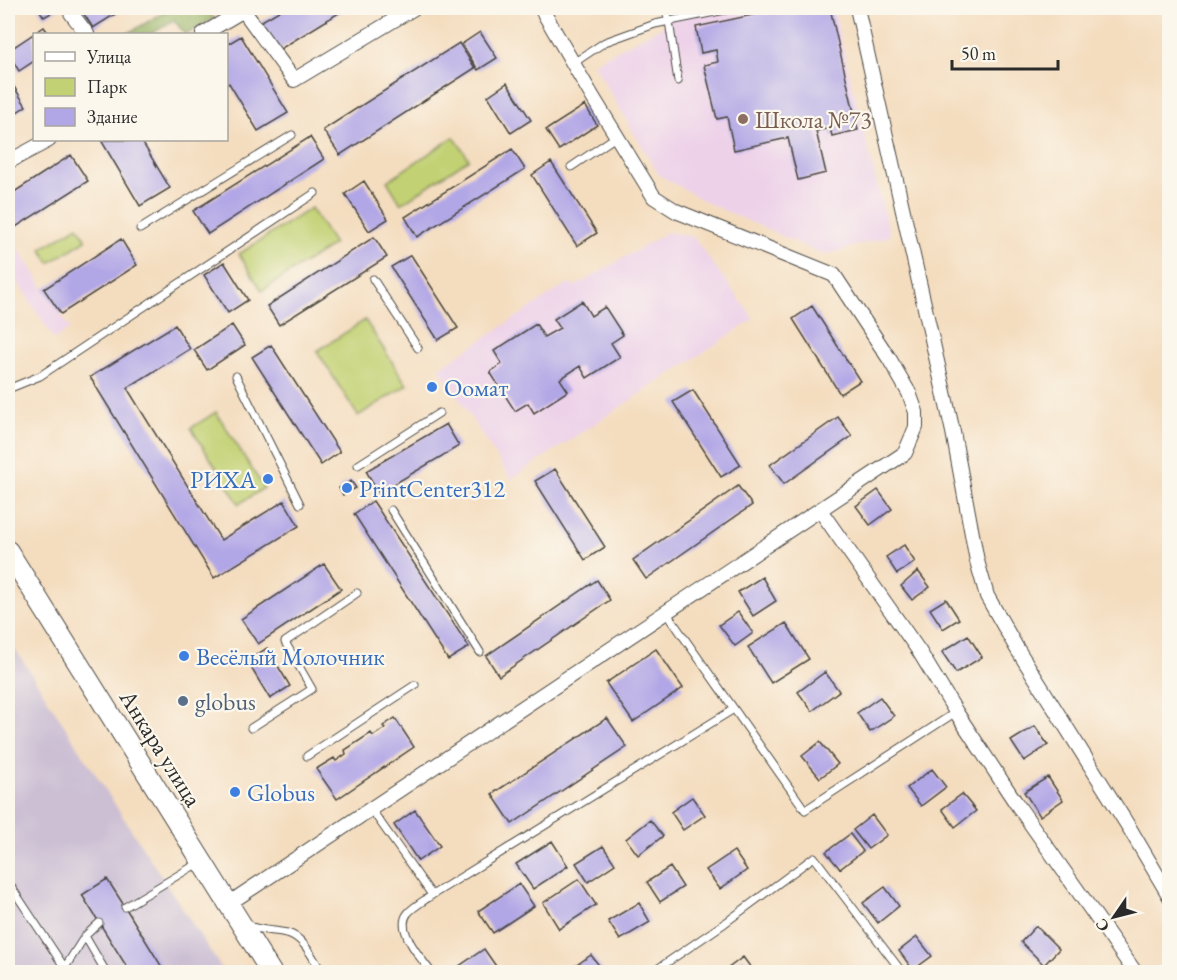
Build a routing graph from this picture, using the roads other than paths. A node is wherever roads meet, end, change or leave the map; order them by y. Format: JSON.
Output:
{"nodes":[{"id":1,"x":72,"y":8,"type":"edge"},
{"id":2,"x":414,"y":8,"type":"edge"},
{"id":3,"x":541,"y":8,"type":"edge"},
{"id":4,"x":665,"y":8,"type":"edge"},
{"id":5,"x":735,"y":8,"type":"edge"},
{"id":6,"x":857,"y":8,"type":"edge"},
{"id":7,"x":245,"y":9,"type":"edge"},
{"id":8,"x":669,"y":21,"type":"junction"},
{"id":9,"x":86,"y":33,"type":"edge"},
{"id":10,"x":205,"y":33,"type":"edge"},
{"id":11,"x":572,"y":63,"type":"junction"},
{"id":12,"x":678,"y":81,"type":"dead end"},
{"id":13,"x":292,"y":135,"type":"dead end"},
{"id":14,"x":617,"y":136,"type":"junction"},
{"id":15,"x":47,"y":141,"type":"edge"},
{"id":16,"x":8,"y":162,"type":"edge"},
{"id":17,"x":571,"y":167,"type":"dead end"},
{"id":18,"x":315,"y":193,"type":"dead end"},
{"id":19,"x":140,"y":229,"type":"dead end"},
{"id":20,"x":373,"y":279,"type":"dead end"},
{"id":21,"x":418,"y":348,"type":"dead end"},
{"id":22,"x":236,"y":376,"type":"dead end"},
{"id":23,"x":8,"y":389,"type":"edge"},
{"id":24,"x":439,"y":413,"type":"dead end"},
{"id":25,"x":358,"y":465,"type":"dead end"},
{"id":26,"x":300,"y":504,"type":"dead end"},
{"id":27,"x":391,"y":510,"type":"dead end"},
{"id":28,"x":820,"y":510,"type":"junction"},
{"id":29,"x":8,"y":551,"type":"edge"},
{"id":30,"x":357,"y":593,"type":"dead end"},
{"id":31,"x":666,"y":612,"type":"junction"},
{"id":32,"x":480,"y":652,"type":"dead end"},
{"id":33,"x":415,"y":686,"type":"dead end"},
{"id":34,"x":734,"y":709,"type":"junction"},
{"id":35,"x":956,"y":712,"type":"junction"},
{"id":36,"x":251,"y":728,"type":"dead end"},
{"id":37,"x":307,"y":756,"type":"dead end"},
{"id":38,"x":371,"y":809,"type":"junction"},
{"id":39,"x":201,"y":861,"type":"junction"},
{"id":40,"x":8,"y":882,"type":"edge"},
{"id":41,"x":432,"y":896,"type":"junction"},
{"id":42,"x":1170,"y":897,"type":"edge"},
{"id":43,"x":125,"y":907,"type":"dead end"},
{"id":44,"x":232,"y":911,"type":"junction"},
{"id":45,"x":99,"y":923,"type":"dead end"},
{"id":46,"x":85,"y":936,"type":"junction"},
{"id":47,"x":64,"y":970,"type":"edge"},
{"id":48,"x":106,"y":972,"type":"edge"},
{"id":49,"x":271,"y":972,"type":"edge"},
{"id":50,"x":322,"y":972,"type":"edge"},
{"id":51,"x":430,"y":972,"type":"edge"},
{"id":52,"x":653,"y":972,"type":"edge"},
{"id":53,"x":902,"y":972,"type":"edge"},
{"id":54,"x":1135,"y":972,"type":"edge"}],
"edges":[{"from":1,"to":9,"type":"street"},
{"from":2,"to":7,"type":"street"},
{"from":3,"to":11,"type":"street"},
{"from":4,"to":8,"type":"lane"},
{"from":5,"to":8,"type":"lane"},
{"from":6,"to":42,"type":"street"},
{"from":7,"to":10,"type":"street"},
{"from":8,"to":11,"type":"lane"},
{"from":8,"to":12,"type":"lane"},
{"from":11,"to":14,"type":"street"},
{"from":13,"to":19,"type":"lane"},
{"from":14,"to":17,"type":"lane"},
{"from":14,"to":28,"type":"street"},
{"from":15,"to":16,"type":"street"},
{"from":18,"to":23,"type":"lane"},
{"from":20,"to":21,"type":"lane"},
{"from":22,"to":26,"type":"lane"},
{"from":24,"to":25,"type":"lane"},
{"from":27,"to":32,"type":"lane"},
{"from":28,"to":31,"type":"street"},
{"from":28,"to":35,"type":"street"},
{"from":29,"to":39,"type":"main road","name":"Анкара улица"},
{"from":30,"to":36,"type":"lane"},
{"from":31,"to":34,"type":"lane"},
{"from":31,"to":38,"type":"street"},
{"from":33,"to":37,"type":"lane"},
{"from":34,"to":35,"type":"lane"},
{"from":34,"to":41,"type":"lane"},
{"from":35,"to":54,"type":"street"},
{"from":38,"to":41,"type":"lane"},
{"from":38,"to":44,"type":"street"},
{"from":39,"to":43,"type":"lane"},
{"from":39,"to":44,"type":"main road","name":"Анкара улица"},
{"from":40,"to":47,"type":"lane"},
{"from":41,"to":51,"type":"lane"},
{"from":44,"to":49,"type":"main road","name":"Анкара улица"},
{"from":44,"to":50,"type":"lane"},
{"from":45,"to":46,"type":"lane"},
{"from":46,"to":47,"type":"lane"},
{"from":46,"to":48,"type":"lane"},
{"from":52,"to":53,"type":"lane"}]}
